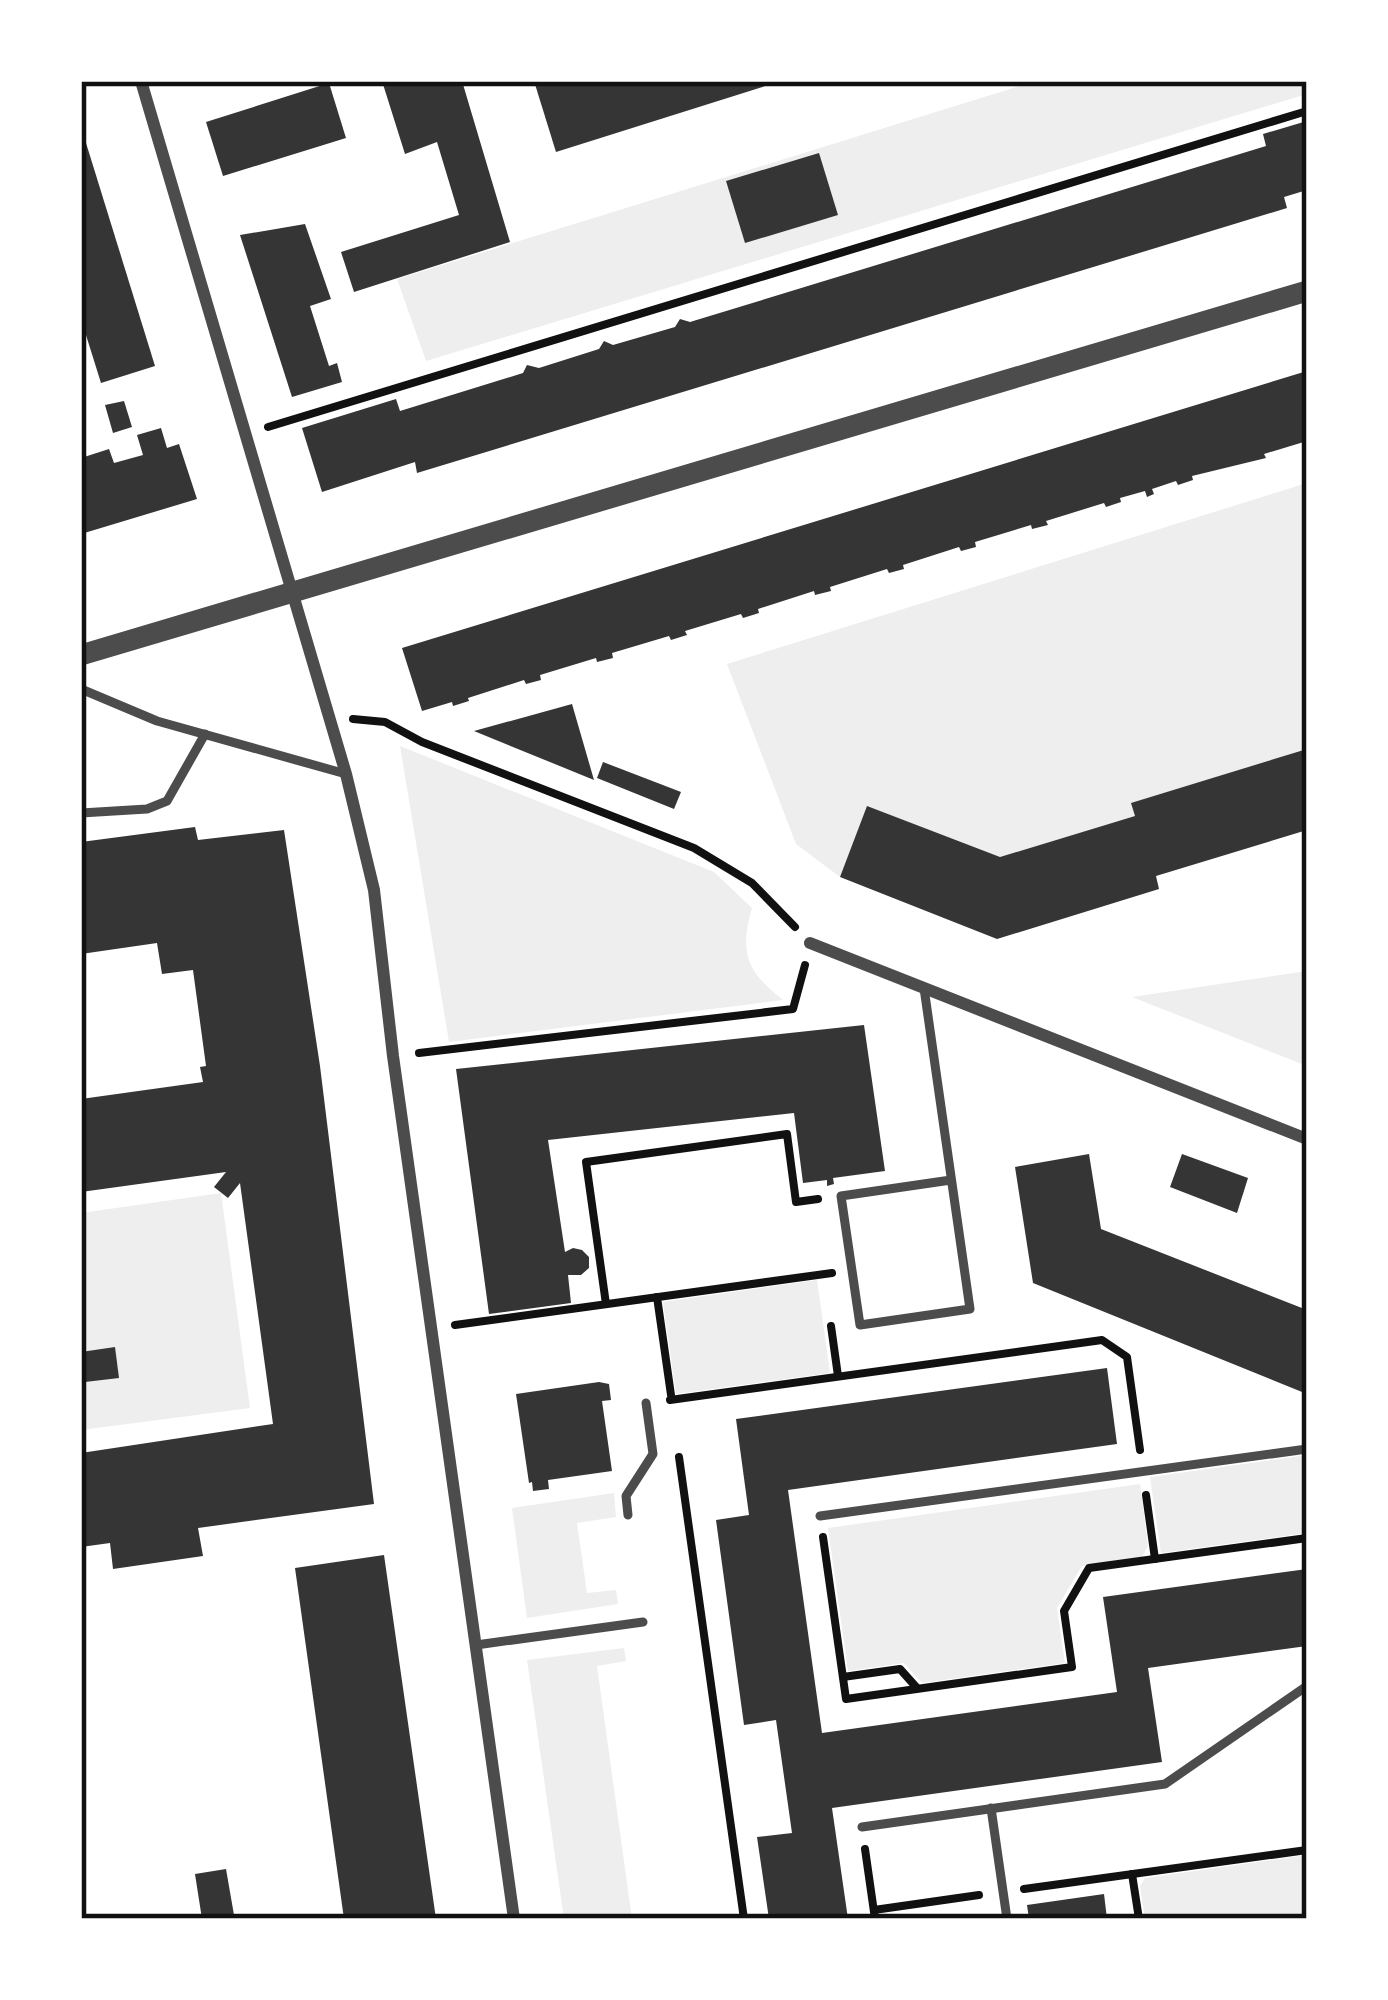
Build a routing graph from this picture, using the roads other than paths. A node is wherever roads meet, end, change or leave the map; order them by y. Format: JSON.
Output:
{"nodes":[{"id":1,"x":141,"y":81,"type":"edge"},
{"id":2,"x":1307,"y":291,"type":"edge"},
{"id":3,"x":291,"y":595,"type":"junction"},
{"id":4,"x":81,"y":655,"type":"edge"},
{"id":5,"x":81,"y":689,"type":"edge"},
{"id":6,"x":205,"y":734,"type":"junction"},
{"id":7,"x":346,"y":774,"type":"junction"},
{"id":8,"x":81,"y":813,"type":"edge"},
{"id":9,"x":810,"y":943,"type":"road end"},
{"id":10,"x":924,"y":988,"type":"junction"},
{"id":11,"x":1307,"y":1139,"type":"edge"},
{"id":12,"x":951,"y":1180,"type":"junction"},
{"id":13,"x":646,"y":1403,"type":"road end"},
{"id":14,"x":1307,"y":1449,"type":"edge"},
{"id":15,"x":628,"y":1515,"type":"dead end"},
{"id":16,"x":820,"y":1516,"type":"road end"},
{"id":17,"x":643,"y":1622,"type":"dead end"},
{"id":18,"x":476,"y":1645,"type":"junction"},
{"id":19,"x":1307,"y":1686,"type":"edge"},
{"id":20,"x":992,"y":1808,"type":"junction"},
{"id":21,"x":862,"y":1827,"type":"road end"},
{"id":22,"x":514,"y":1919,"type":"edge"},
{"id":23,"x":1007,"y":1919,"type":"edge"}],
"edges":[{"from":1,"to":3,"type":"street"},
{"from":2,"to":3,"type":"street"},
{"from":3,"to":4,"type":"street"},
{"from":3,"to":7,"type":"street"},
{"from":5,"to":6,"type":"lane"},
{"from":6,"to":7,"type":"lane"},
{"from":6,"to":8,"type":"lane"},
{"from":7,"to":18,"type":"street"},
{"from":9,"to":10,"type":"street"},
{"from":10,"to":11,"type":"street"},
{"from":10,"to":12,"type":"lane"},
{"from":12,"to":12,"type":"lane"},
{"from":13,"to":15,"type":"lane"},
{"from":14,"to":16,"type":"lane"},
{"from":17,"to":18,"type":"lane"},
{"from":18,"to":22,"type":"street"},
{"from":19,"to":20,"type":"lane"},
{"from":20,"to":21,"type":"lane"},
{"from":20,"to":23,"type":"lane"}]}
